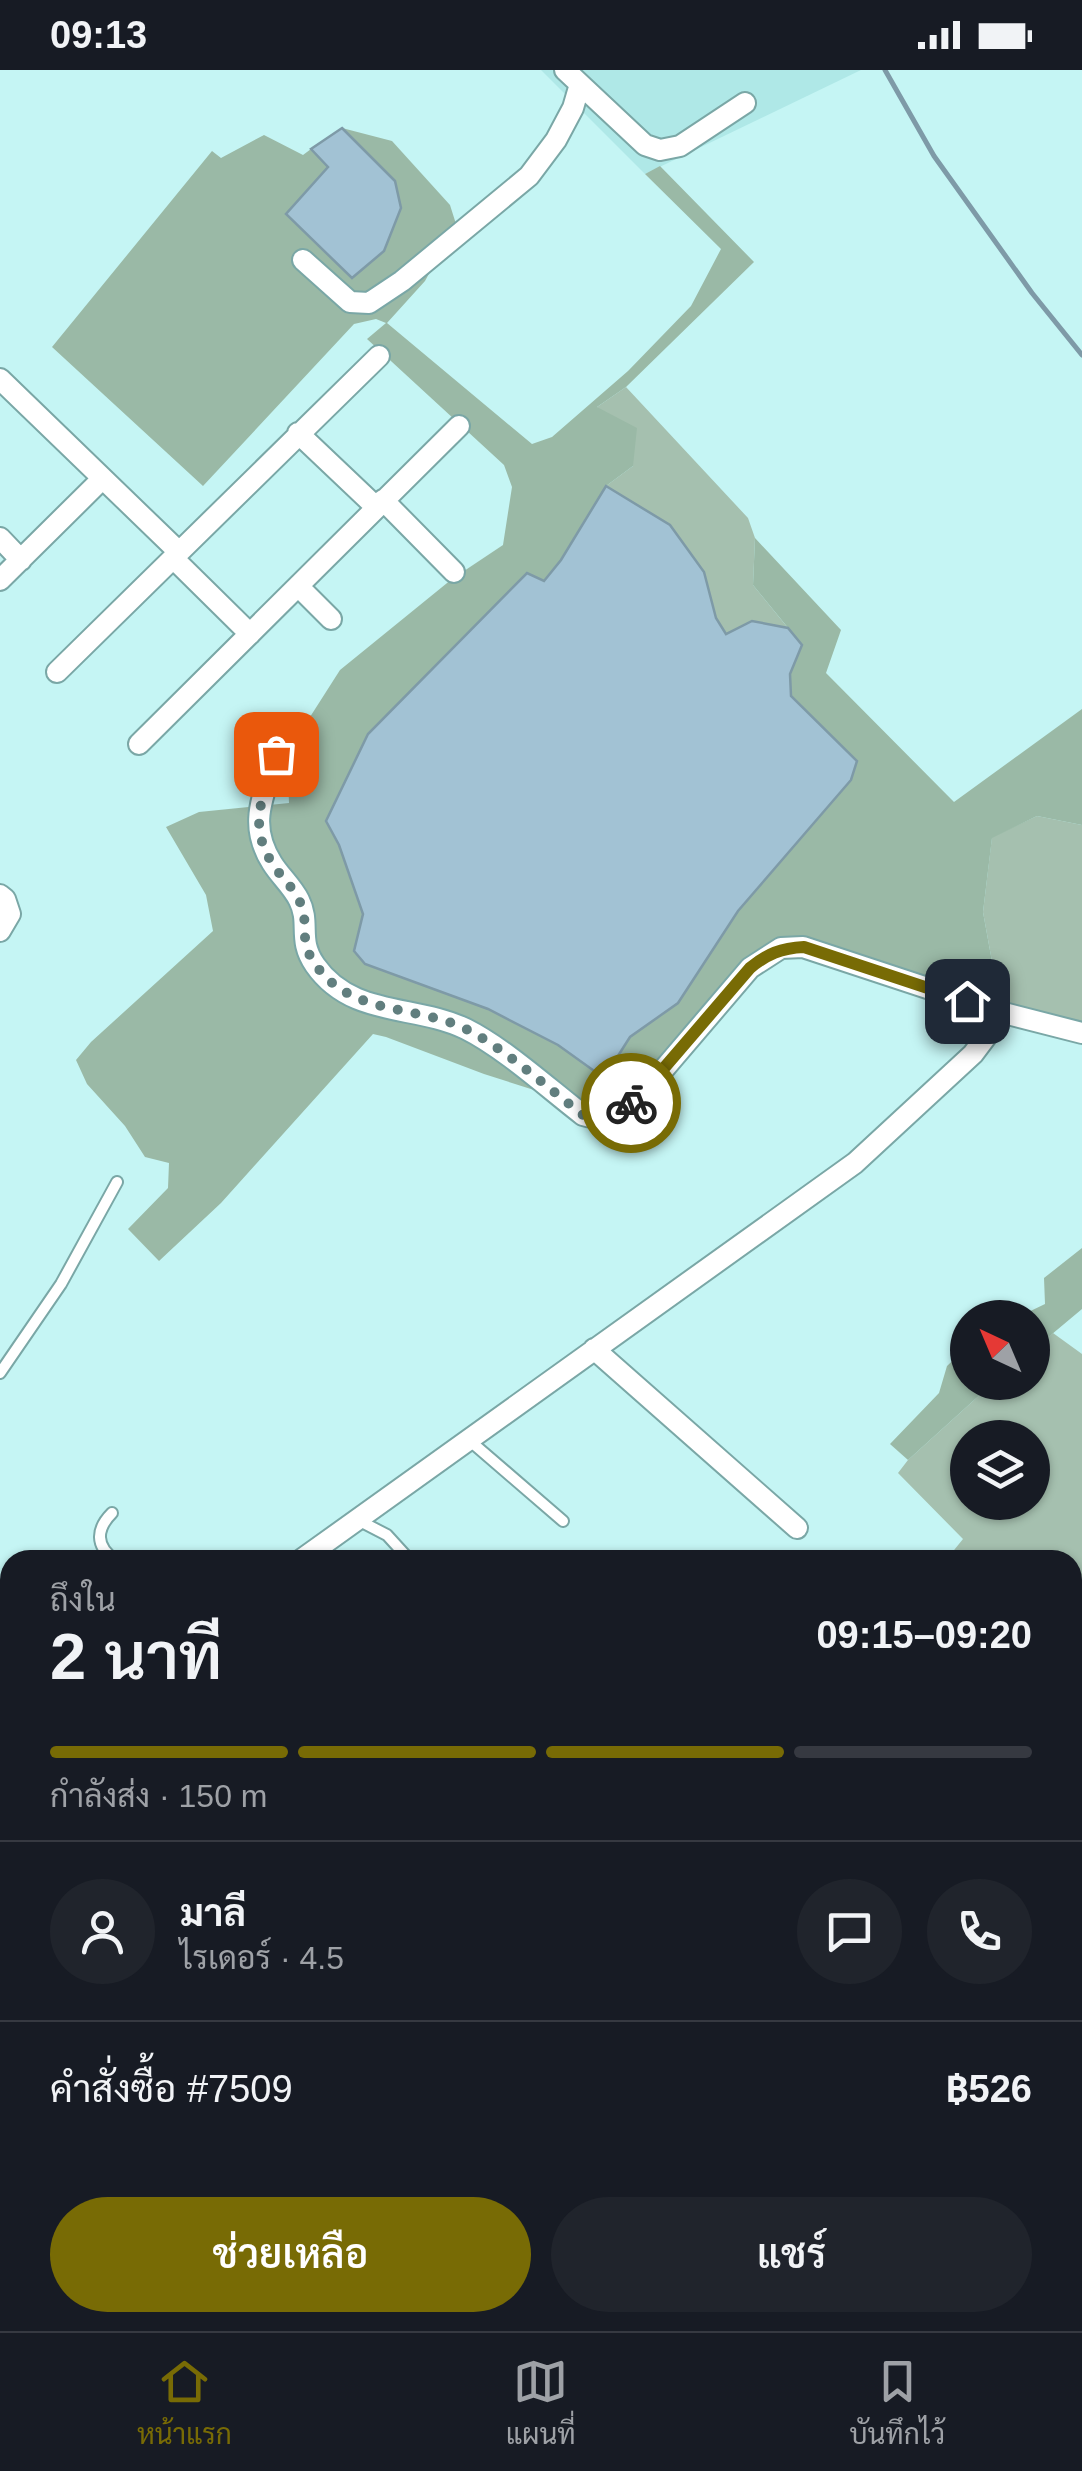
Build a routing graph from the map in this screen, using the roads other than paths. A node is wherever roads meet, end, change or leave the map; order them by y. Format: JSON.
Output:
{"nodes":[{"id":1,"x":572,"y":77,"type":"edge"},
{"id":2,"x":745,"y":103,"type":"dead end"},
{"id":3,"x":303,"y":260,"type":"dead end"},
{"id":4,"x":379,"y":356,"type":"dead end"},
{"id":5,"x":0,"y":380,"type":"edge"},
{"id":6,"x":460,"y":426,"type":"dead end"},
{"id":7,"x":298,"y":433,"type":"junction"},
{"id":8,"x":102,"y":478,"type":"junction"},
{"id":9,"x":380,"y":503,"type":"junction"},
{"id":10,"x":0,"y":538,"type":"edge"},
{"id":11,"x":176,"y":555,"type":"junction"},
{"id":12,"x":21,"y":560,"type":"junction"},
{"id":13,"x":454,"y":572,"type":"dead end"},
{"id":14,"x":0,"y":580,"type":"edge"},
{"id":15,"x":298,"y":586,"type":"junction"},
{"id":16,"x":331,"y":619,"type":"dead end"},
{"id":17,"x":250,"y":634,"type":"junction"},
{"id":18,"x":57,"y":672,"type":"dead end"},
{"id":19,"x":140,"y":744,"type":"dead end"},
{"id":20,"x":276,"y":754,"type":"dead end"},
{"id":21,"x":0,"y":894,"type":"edge"},
{"id":22,"x":0,"y":931,"type":"edge"},
{"id":23,"x":1000,"y":1012,"type":"junction"},
{"id":24,"x":1082,"y":1033,"type":"edge"},
{"id":25,"x":117,"y":1182,"type":"dead end"},
{"id":26,"x":594,"y":1349,"type":"junction"},
{"id":27,"x":0,"y":1373,"type":"edge"},
{"id":28,"x":468,"y":1439,"type":"junction"},
{"id":29,"x":112,"y":1514,"type":"dead end"},
{"id":30,"x":357,"y":1519,"type":"junction"},
{"id":31,"x":563,"y":1521,"type":"dead end"},
{"id":32,"x":797,"y":1528,"type":"dead end"},
{"id":33,"x":104,"y":1550,"type":"edge"},
{"id":34,"x":315,"y":1550,"type":"edge"},
{"id":35,"x":401,"y":1550,"type":"edge"}],
"edges":[{"from":1,"to":2,"type":"street"},
{"from":1,"to":3,"type":"street"},
{"from":4,"to":7,"type":"street"},
{"from":5,"to":8,"type":"street"},
{"from":6,"to":9,"type":"street"},
{"from":7,"to":9,"type":"street"},
{"from":7,"to":11,"type":"street"},
{"from":8,"to":11,"type":"street"},
{"from":8,"to":12,"type":"street"},
{"from":9,"to":13,"type":"street"},
{"from":9,"to":15,"type":"street"},
{"from":10,"to":12,"type":"street"},
{"from":11,"to":17,"type":"street"},
{"from":11,"to":18,"type":"street"},
{"from":12,"to":14,"type":"street"},
{"from":15,"to":16,"type":"street"},
{"from":15,"to":17,"type":"street"},
{"from":17,"to":19,"type":"street"},
{"from":20,"to":23,"type":"street"},
{"from":21,"to":22,"type":"street"},
{"from":23,"to":24,"type":"street"},
{"from":23,"to":26,"type":"street"},
{"from":25,"to":27,"type":"lane"},
{"from":26,"to":28,"type":"street"},
{"from":26,"to":32,"type":"street"},
{"from":28,"to":30,"type":"street"},
{"from":28,"to":31,"type":"lane"},
{"from":29,"to":33,"type":"lane"},
{"from":30,"to":34,"type":"street"},
{"from":30,"to":35,"type":"lane"}]}
